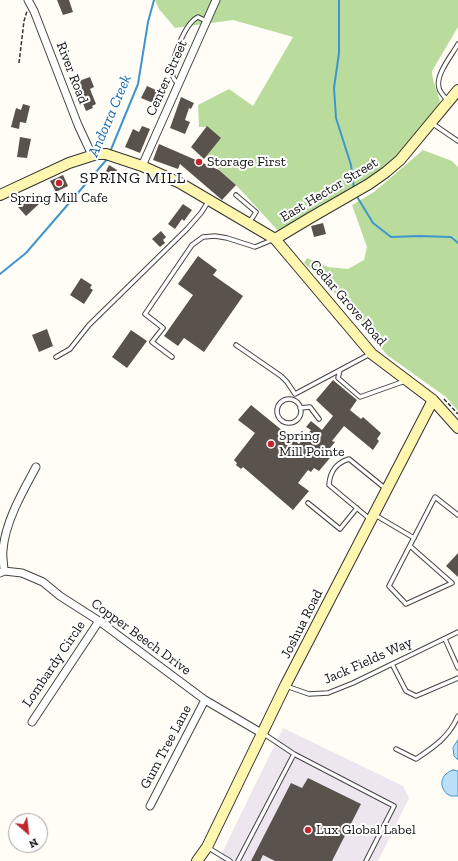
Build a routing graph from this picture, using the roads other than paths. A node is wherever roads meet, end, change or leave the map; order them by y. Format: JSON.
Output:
{"nodes":[{"id":1,"x":216,"y":0,"type":"edge"},
{"id":2,"x":29,"y":1,"type":"edge"},
{"id":3,"x":206,"y":21,"type":"junction"},
{"id":4,"x":458,"y":44,"type":"edge"},
{"id":5,"x":179,"y":84,"type":"junction"},
{"id":6,"x":458,"y":90,"type":"edge"},
{"id":7,"x":449,"y":102,"type":"junction"},
{"id":8,"x":432,"y":123,"type":"junction"},
{"id":9,"x":458,"y":141,"type":"edge"},
{"id":10,"x":92,"y":155,"type":"junction"},
{"id":11,"x":142,"y":166,"type":"junction"},
{"id":12,"x":0,"y":195,"type":"edge"},
{"id":13,"x":236,"y":195,"type":"dead end"},
{"id":14,"x":209,"y":201,"type":"junction"},
{"id":15,"x":249,"y":224,"type":"junction"},
{"id":16,"x":275,"y":239,"type":"junction"},
{"id":17,"x":236,"y":345,"type":"dead end"},
{"id":18,"x":371,"y":353,"type":"junction"},
{"id":19,"x":172,"y":357,"type":"dead end"},
{"id":20,"x":56,"y":358,"type":"dead end"},
{"id":21,"x":340,"y":370,"type":"junction"},
{"id":22,"x":407,"y":380,"type":"junction"},
{"id":23,"x":295,"y":394,"type":"junction"},
{"id":24,"x":438,"y":399,"type":"junction"},
{"id":25,"x":293,"y":400,"type":"junction"},
{"id":26,"x":300,"y":408,"type":"junction"},
{"id":27,"x":319,"y":419,"type":"dead end"},
{"id":28,"x":458,"y":428,"type":"edge"},
{"id":29,"x":36,"y":467,"type":"dead end"},
{"id":30,"x":387,"y":489,"type":"junction"},
{"id":31,"x":308,"y":503,"type":"dead end"},
{"id":32,"x":357,"y":508,"type":"junction"},
{"id":33,"x":458,"y":515,"type":"edge"},
{"id":34,"x":373,"y":517,"type":"junction"},
{"id":35,"x":414,"y":538,"type":"junction"},
{"id":36,"x":410,"y":546,"type":"junction"},
{"id":37,"x":2,"y":572,"type":"edge"},
{"id":38,"x":99,"y":621,"type":"junction"},
{"id":39,"x":458,"y":632,"type":"edge"},
{"id":40,"x":445,"y":639,"type":"junction"},
{"id":41,"x":392,"y":664,"type":"junction"},
{"id":42,"x":458,"y":668,"type":"edge"},
{"id":43,"x":458,"y":678,"type":"edge"},
{"id":44,"x":285,"y":686,"type":"junction"},
{"id":45,"x":205,"y":700,"type":"junction"},
{"id":46,"x":458,"y":716,"type":"edge"},
{"id":47,"x":32,"y":722,"type":"dead end"},
{"id":48,"x":263,"y":734,"type":"junction"},
{"id":49,"x":396,"y":749,"type":"dead end"},
{"id":50,"x":294,"y":754,"type":"junction"},
{"id":51,"x":150,"y":806,"type":"dead end"},
{"id":52,"x":208,"y":847,"type":"junction"},
{"id":53,"x":197,"y":861,"type":"edge"},
{"id":54,"x":230,"y":861,"type":"edge"},
{"id":55,"x":238,"y":861,"type":"edge"},
{"id":56,"x":366,"y":861,"type":"edge"}],
"edges":[{"from":1,"to":3,"type":"street","name":"Center Street"},
{"from":2,"to":10,"type":"street","name":"River Road"},
{"from":3,"to":5,"type":"street","name":"Center Street"},
{"from":3,"to":5,"type":"lane"},
{"from":4,"to":7,"type":"lane"},
{"from":5,"to":11,"type":"street","name":"Center Street"},
{"from":6,"to":7,"type":"main road","name":"East Hector Street"},
{"from":7,"to":8,"type":"main road","name":"East Hector Street"},
{"from":8,"to":9,"type":"lane"},
{"from":8,"to":16,"type":"main road","name":"East Hector Street"},
{"from":10,"to":11,"type":"main road","name":"Cedar Grove Road"},
{"from":10,"to":12,"type":"main road"},
{"from":11,"to":14,"type":"main road","name":"Cedar Grove Road"},
{"from":13,"to":15,"type":"lane"},
{"from":14,"to":15,"type":"main road","name":"Cedar Grove Road"},
{"from":14,"to":20,"type":"lane"},
{"from":15,"to":16,"type":"main road","name":"Cedar Grove Road"},
{"from":16,"to":18,"type":"main road","name":"Cedar Grove Road"},
{"from":16,"to":19,"type":"lane"},
{"from":17,"to":23,"type":"lane"},
{"from":18,"to":21,"type":"lane"},
{"from":18,"to":22,"type":"main road","name":"Cedar Grove Road"},
{"from":21,"to":22,"type":"lane"},
{"from":21,"to":23,"type":"lane"},
{"from":22,"to":24,"type":"main road","name":"Cedar Grove Road"},
{"from":23,"to":25,"type":"lane"},
{"from":24,"to":28,"type":"main road","name":"Cedar Grove Road"},
{"from":24,"to":30,"type":"main road","name":"Joshua Road"},
{"from":25,"to":26,"type":"lane"},
{"from":25,"to":26,"type":"lane"},
{"from":26,"to":27,"type":"lane"},
{"from":29,"to":37,"type":"street"},
{"from":30,"to":32,"type":"lane"},
{"from":30,"to":34,"type":"main road","name":"Joshua Road"},
{"from":31,"to":32,"type":"lane"},
{"from":32,"to":34,"type":"lane"},
{"from":33,"to":35,"type":"lane"},
{"from":34,"to":35,"type":"lane"},
{"from":34,"to":44,"type":"main road","name":"Joshua Road"},
{"from":35,"to":36,"type":"lane"},
{"from":36,"to":36,"type":"lane"},
{"from":37,"to":38,"type":"street","name":"Copper Beech Drive"},
{"from":38,"to":45,"type":"street","name":"Copper Beech Drive"},
{"from":38,"to":47,"type":"street","name":"Lombardy Circle"},
{"from":39,"to":40,"type":"lane","name":"Jack Fields Way"},
{"from":40,"to":41,"type":"lane","name":"Jack Fields Way"},
{"from":40,"to":42,"type":"lane"},
{"from":41,"to":43,"type":"lane"},
{"from":41,"to":44,"type":"lane","name":"Jack Fields Way"},
{"from":44,"to":48,"type":"main road","name":"Joshua Road"},
{"from":45,"to":48,"type":"street","name":"Copper Beech Drive"},
{"from":45,"to":51,"type":"street","name":"Gum Tree Lane"},
{"from":46,"to":49,"type":"lane"},
{"from":48,"to":50,"type":"lane"},
{"from":48,"to":52,"type":"main road","name":"Joshua Road"},
{"from":50,"to":55,"type":"lane"},
{"from":50,"to":56,"type":"lane"},
{"from":52,"to":53,"type":"main road","name":"Joshua Road"},
{"from":52,"to":54,"type":"lane"}]}
